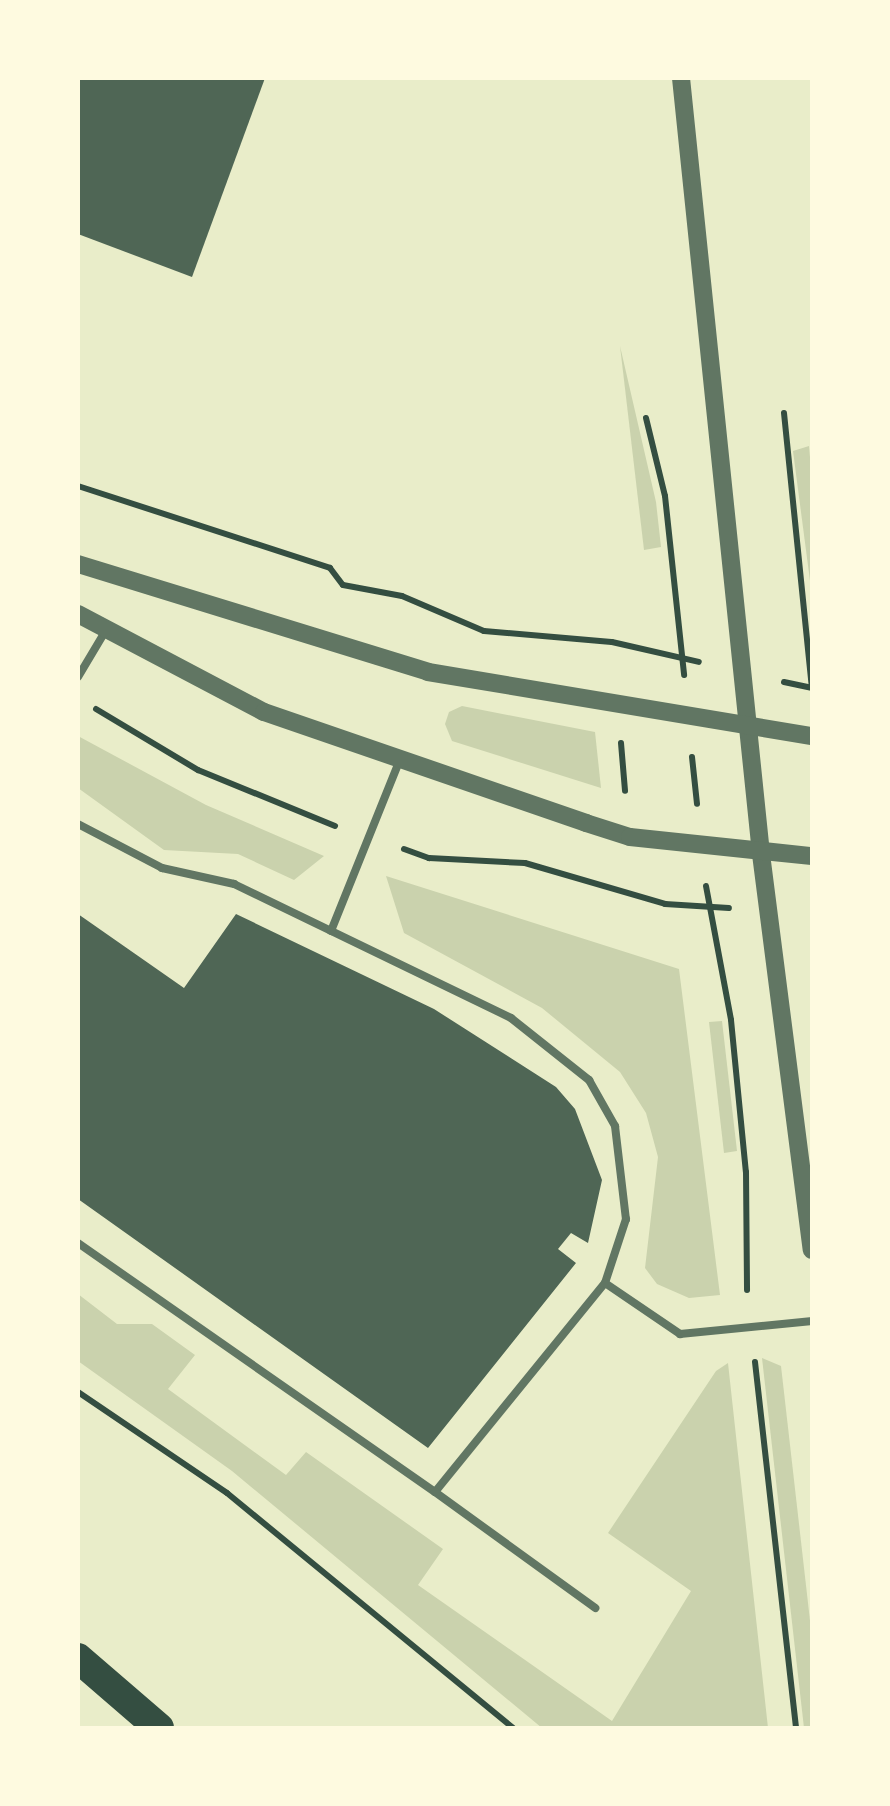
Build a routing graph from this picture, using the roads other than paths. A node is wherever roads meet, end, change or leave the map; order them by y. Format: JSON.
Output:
{"nodes":[{"id":1,"x":681,"y":78,"type":"edge"},
{"id":2,"x":78,"y":564,"type":"edge"},
{"id":3,"x":78,"y":614,"type":"edge"},
{"id":4,"x":106,"y":630,"type":"junction"},
{"id":5,"x":78,"y":677,"type":"edge"},
{"id":6,"x":748,"y":725,"type":"junction"},
{"id":7,"x":812,"y":736,"type":"edge"},
{"id":8,"x":400,"y":758,"type":"junction"},
{"id":9,"x":78,"y":824,"type":"edge"},
{"id":10,"x":760,"y":854,"type":"junction"},
{"id":11,"x":812,"y":856,"type":"edge"},
{"id":12,"x":331,"y":932,"type":"junction"},
{"id":13,"x":78,"y":1243,"type":"edge"},
{"id":14,"x":812,"y":1250,"type":"edge"},
{"id":15,"x":605,"y":1284,"type":"junction"},
{"id":16,"x":812,"y":1321,"type":"edge"},
{"id":17,"x":435,"y":1492,"type":"junction"},
{"id":18,"x":595,"y":1608,"type":"dead end"},
{"id":19,"x":78,"y":1658,"type":"edge"},
{"id":20,"x":159,"y":1728,"type":"edge"}],
"edges":[{"from":1,"to":6,"type":"street"},
{"from":2,"to":6,"type":"street"},
{"from":3,"to":4,"type":"street"},
{"from":4,"to":5,"type":"lane"},
{"from":4,"to":8,"type":"street"},
{"from":6,"to":7,"type":"street"},
{"from":6,"to":10,"type":"street"},
{"from":8,"to":10,"type":"street"},
{"from":8,"to":12,"type":"lane"},
{"from":9,"to":12,"type":"lane"},
{"from":10,"to":11,"type":"street"},
{"from":10,"to":14,"type":"street"},
{"from":12,"to":15,"type":"lane"},
{"from":13,"to":17,"type":"lane"},
{"from":15,"to":16,"type":"lane"},
{"from":15,"to":17,"type":"lane"},
{"from":17,"to":18,"type":"lane"},
{"from":19,"to":20,"type":"highway"}]}
